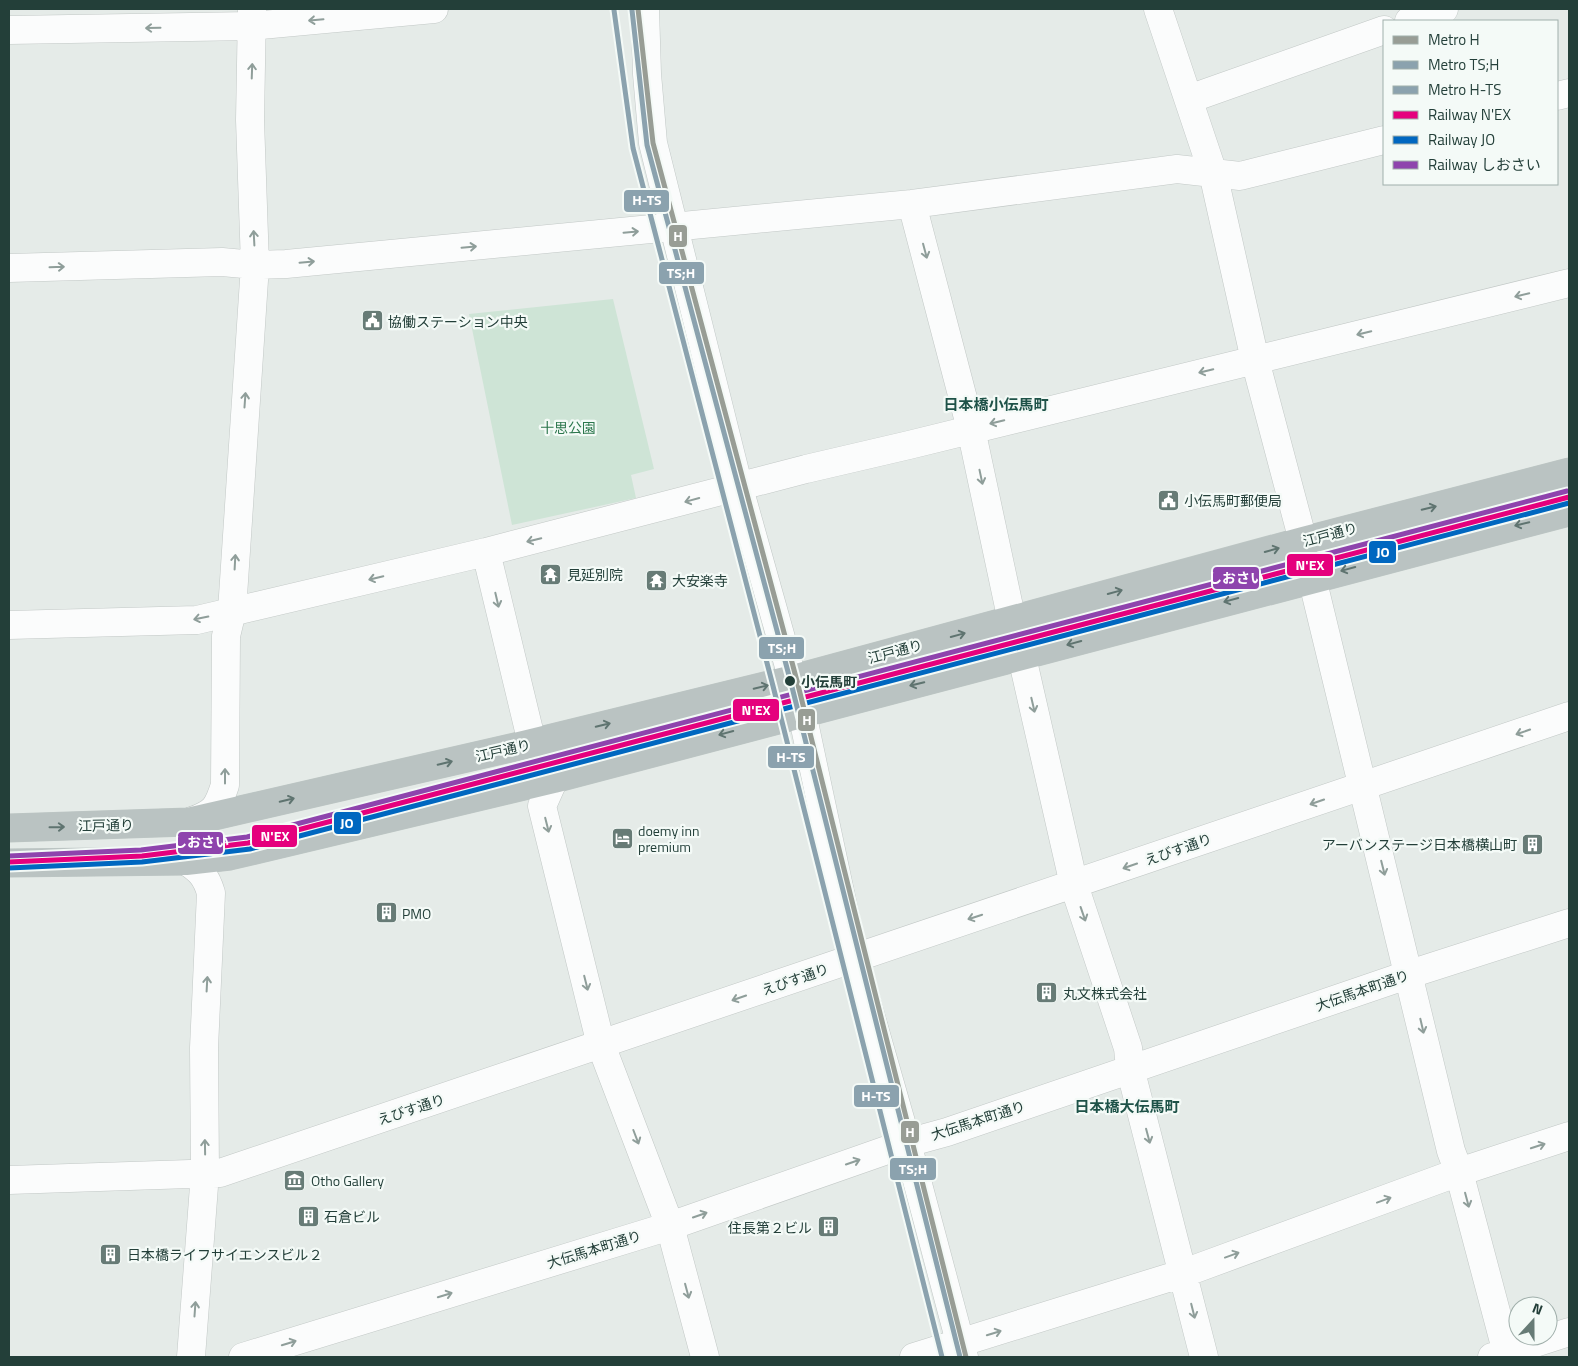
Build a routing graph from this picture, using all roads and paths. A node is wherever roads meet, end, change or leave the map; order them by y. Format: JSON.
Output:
{"nodes":[{"id":1,"x":434,"y":9,"type":"edge"},
{"id":2,"x":645,"y":9,"type":"edge"},
{"id":3,"x":1158,"y":9,"type":"edge"},
{"id":4,"x":1444,"y":9,"type":"edge"},
{"id":5,"x":252,"y":18,"type":"edge"},
{"id":6,"x":1412,"y":20,"type":"edge"},
{"id":7,"x":9,"y":30,"type":"edge"},
{"id":8,"x":1383,"y":30,"type":"edge"},
{"id":9,"x":1189,"y":99,"type":"junction"},
{"id":10,"x":1383,"y":140,"type":"edge"},
{"id":11,"x":1213,"y":173,"type":"junction"},
{"id":12,"x":912,"y":204,"type":"junction"},
{"id":13,"x":674,"y":228,"type":"junction"},
{"id":14,"x":255,"y":265,"type":"junction"},
{"id":15,"x":9,"y":268,"type":"edge"},
{"id":16,"x":1569,"y":283,"type":"edge"},
{"id":17,"x":1255,"y":360,"type":"junction"},
{"id":18,"x":971,"y":429,"type":"junction"},
{"id":19,"x":1569,"y":472,"type":"edge"},
{"id":20,"x":739,"y":488,"type":"junction"},
{"id":21,"x":1569,"y":512,"type":"edge"},
{"id":22,"x":1303,"y":541,"type":"junction"},
{"id":23,"x":486,"y":552,"type":"junction"},
{"id":24,"x":1312,"y":578,"type":"junction"},
{"id":25,"x":232,"y":611,"type":"junction"},
{"id":26,"x":1012,"y":621,"type":"junction"},
{"id":27,"x":9,"y":624,"type":"edge"},
{"id":28,"x":1022,"y":657,"type":"junction"},
{"id":29,"x":793,"y":678,"type":"junction"},
{"id":30,"x":802,"y":713,"type":"junction"},
{"id":31,"x":1569,"y":716,"type":"edge"},
{"id":32,"x":532,"y":743,"type":"junction"},
{"id":33,"x":554,"y":779,"type":"junction"},
{"id":34,"x":1363,"y":787,"type":"junction"},
{"id":35,"x":188,"y":822,"type":"junction"},
{"id":36,"x":9,"y":828,"type":"edge"},
{"id":37,"x":186,"y":861,"type":"junction"},
{"id":38,"x":9,"y":863,"type":"edge"},
{"id":39,"x":1074,"y":885,"type":"junction"},
{"id":40,"x":1569,"y":923,"type":"edge"},
{"id":41,"x":854,"y":958,"type":"junction"},
{"id":42,"x":1410,"y":974,"type":"junction"},
{"id":43,"x":601,"y":1045,"type":"junction"},
{"id":44,"x":1130,"y":1068,"type":"junction"},
{"id":45,"x":1569,"y":1136,"type":"edge"},
{"id":46,"x":907,"y":1143,"type":"junction"},
{"id":47,"x":1460,"y":1172,"type":"junction"},
{"id":48,"x":205,"y":1174,"type":"junction"},
{"id":49,"x":9,"y":1180,"type":"edge"},
{"id":50,"x":670,"y":1226,"type":"junction"},
{"id":51,"x":1184,"y":1273,"type":"junction"},
{"id":52,"x":1569,"y":1332,"type":"edge"},
{"id":53,"x":962,"y":1350,"type":"edge"},
{"id":54,"x":1503,"y":1356,"type":"edge"},
{"id":55,"x":191,"y":1357,"type":"edge"},
{"id":56,"x":243,"y":1357,"type":"edge"},
{"id":57,"x":704,"y":1357,"type":"edge"},
{"id":58,"x":914,"y":1357,"type":"edge"},
{"id":59,"x":1204,"y":1357,"type":"edge"}],
"edges":[{"from":1,"to":5,"type":"street","one_way":true},
{"from":2,"to":13,"type":"street"},
{"from":3,"to":9,"type":"street"},
{"from":4,"to":6,"type":"street"},
{"from":5,"to":7,"type":"street","one_way":true},
{"from":14,"to":5,"type":"street","one_way":true},
{"from":8,"to":9,"type":"street"},
{"from":9,"to":11,"type":"street"},
{"from":10,"to":11,"type":"street"},
{"from":11,"to":12,"type":"street"},
{"from":11,"to":17,"type":"street"},
{"from":12,"to":13,"type":"street"},
{"from":12,"to":18,"type":"street","one_way":true},
{"from":14,"to":13,"type":"street","one_way":true},
{"from":13,"to":20,"type":"street"},
{"from":15,"to":14,"type":"street","one_way":true},
{"from":25,"to":14,"type":"street","one_way":true},
{"from":16,"to":17,"type":"street","one_way":true},
{"from":17,"to":18,"type":"street","one_way":true},
{"from":17,"to":22,"type":"street"},
{"from":18,"to":20,"type":"street"},
{"from":18,"to":26,"type":"street","one_way":true},
{"from":22,"to":19,"type":"highway","name":"江戸通り","one_way":true},
{"from":20,"to":23,"type":"street","one_way":true},
{"from":20,"to":29,"type":"street"},
{"from":21,"to":24,"type":"highway","one_way":true},
{"from":22,"to":24,"type":"street"},
{"from":26,"to":22,"type":"highway","name":"江戸通り","one_way":true},
{"from":23,"to":25,"type":"street","one_way":true},
{"from":23,"to":32,"type":"street","one_way":true},
{"from":24,"to":28,"type":"highway","one_way":true},
{"from":24,"to":34,"type":"street"},
{"from":25,"to":27,"type":"street","one_way":true},
{"from":35,"to":25,"type":"street","one_way":true},
{"from":29,"to":26,"type":"highway","name":"江戸通り","one_way":true},
{"from":28,"to":30,"type":"highway","one_way":true},
{"from":28,"to":39,"type":"street","one_way":true},
{"from":29,"to":30,"type":"street"},
{"from":32,"to":29,"type":"highway","name":"江戸通り","one_way":true},
{"from":30,"to":33,"type":"highway","one_way":true},
{"from":30,"to":41,"type":"street"},
{"from":31,"to":34,"type":"street","name":"えびす通り","one_way":true},
{"from":35,"to":32,"type":"highway","name":"江戸通り","one_way":true},
{"from":33,"to":37,"type":"highway"},
{"from":33,"to":43,"type":"street","one_way":true},
{"from":34,"to":39,"type":"street","name":"えびす通り","one_way":true},
{"from":34,"to":42,"type":"street","one_way":true},
{"from":36,"to":35,"type":"highway","name":"江戸通り","one_way":true},
{"from":37,"to":38,"type":"highway"},
{"from":48,"to":37,"type":"street","one_way":true},
{"from":39,"to":41,"type":"street","name":"えびす通り","one_way":true},
{"from":39,"to":44,"type":"street","one_way":true},
{"from":40,"to":42,"type":"street","name":"大伝馬本町通り"},
{"from":41,"to":43,"type":"street","name":"えびす通り","one_way":true},
{"from":41,"to":46,"type":"street"},
{"from":42,"to":44,"type":"street","name":"大伝馬本町通り"},
{"from":42,"to":47,"type":"street","one_way":true},
{"from":43,"to":48,"type":"street","name":"えびす通り"},
{"from":43,"to":50,"type":"street","one_way":true},
{"from":44,"to":46,"type":"street","name":"大伝馬本町通り"},
{"from":44,"to":51,"type":"street","one_way":true},
{"from":47,"to":45,"type":"street","one_way":true},
{"from":50,"to":46,"type":"street","name":"大伝馬本町通り","one_way":true},
{"from":46,"to":53,"type":"street"},
{"from":51,"to":47,"type":"street","one_way":true},
{"from":47,"to":54,"type":"street","one_way":true},
{"from":48,"to":49,"type":"street","name":"えびす通り"},
{"from":55,"to":48,"type":"street","one_way":true},
{"from":56,"to":50,"type":"street","name":"大伝馬本町通り","one_way":true},
{"from":50,"to":57,"type":"street","one_way":true},
{"from":53,"to":51,"type":"street","one_way":true},
{"from":51,"to":59,"type":"street","one_way":true},
{"from":52,"to":54,"type":"street"},
{"from":53,"to":58,"type":"street"}]}
